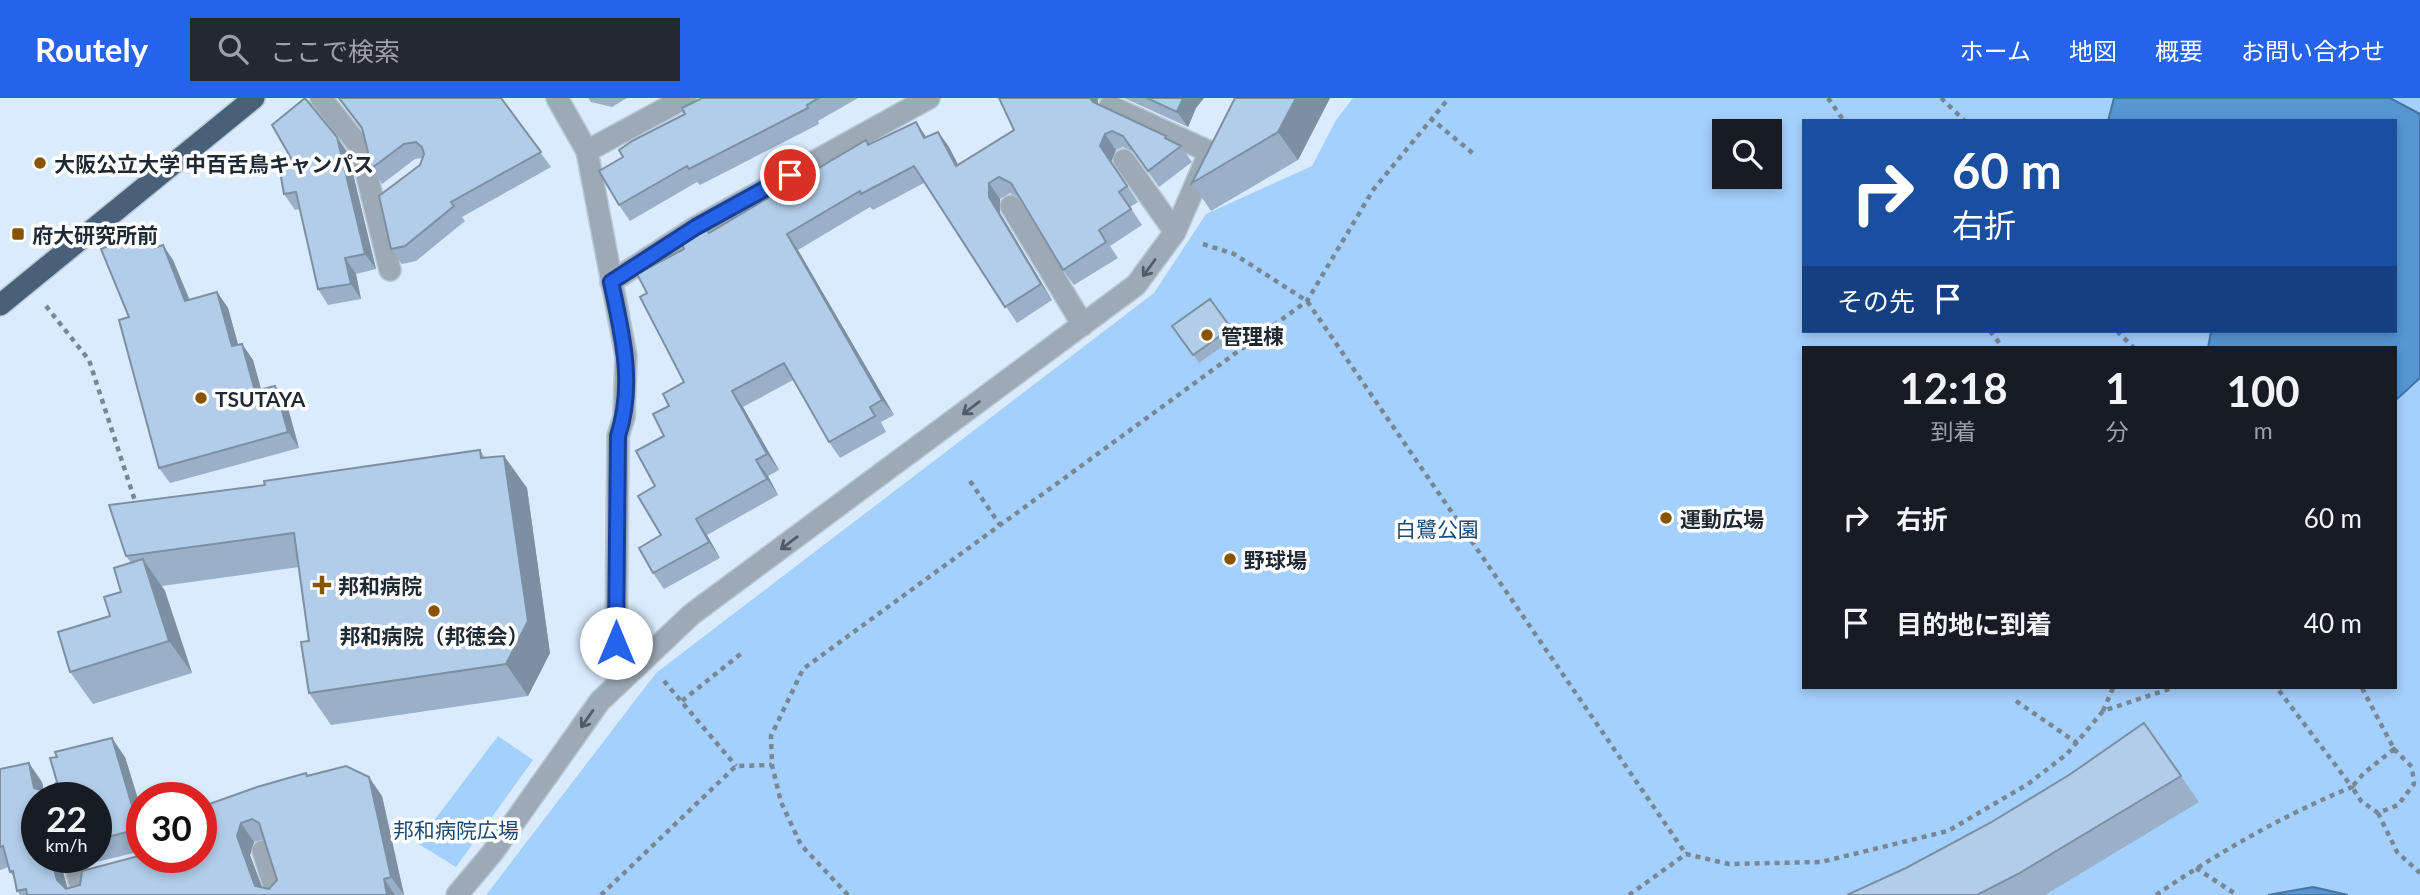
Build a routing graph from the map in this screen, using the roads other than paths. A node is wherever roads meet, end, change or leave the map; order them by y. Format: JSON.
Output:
{"nodes":[{"id":1,"x":254,"y":98,"type":"edge"},
{"id":2,"x":321,"y":98,"type":"edge"},
{"id":3,"x":557,"y":98,"type":"edge"},
{"id":4,"x":685,"y":98,"type":"edge"},
{"id":5,"x":929,"y":98,"type":"edge"},
{"id":6,"x":1110,"y":106,"type":"dead end"},
{"id":7,"x":1220,"y":131,"type":"edge"},
{"id":8,"x":587,"y":151,"type":"junction"},
{"id":9,"x":1210,"y":152,"type":"junction"},
{"id":10,"x":1124,"y":160,"type":"edge"},
{"id":11,"x":394,"y":192,"type":"edge"},
{"id":12,"x":375,"y":206,"type":"junction"},
{"id":13,"x":1010,"y":206,"type":"dead end"},
{"id":14,"x":1175,"y":232,"type":"junction"},
{"id":15,"x":390,"y":270,"type":"dead end"},
{"id":16,"x":611,"y":282,"type":"junction"},
{"id":17,"x":0,"y":305,"type":"edge"},
{"id":18,"x":1083,"y":325,"type":"junction"},
{"id":19,"x":633,"y":669,"type":"junction"},
{"id":20,"x":263,"y":851,"type":"edge"},
{"id":21,"x":103,"y":874,"type":"edge"},
{"id":22,"x":81,"y":888,"type":"edge"},
{"id":23,"x":277,"y":895,"type":"edge"},
{"id":24,"x":457,"y":895,"type":"edge"}],
"edges":[{"from":1,"to":17,"type":"highway"},
{"from":2,"to":12,"type":"street"},
{"from":3,"to":8,"type":"street"},
{"from":4,"to":8,"type":"street"},
{"from":5,"to":16,"type":"street"},
{"from":6,"to":9,"type":"street"},
{"from":7,"to":9,"type":"street"},
{"from":8,"to":16,"type":"street"},
{"from":9,"to":14,"type":"street"},
{"from":10,"to":14,"type":"street"},
{"from":11,"to":12,"type":"street"},
{"from":12,"to":15,"type":"street"},
{"from":13,"to":18,"type":"street"},
{"from":14,"to":18,"type":"street","one_way":true},
{"from":16,"to":19,"type":"street"},
{"from":18,"to":19,"type":"street","one_way":true},
{"from":19,"to":24,"type":"street","one_way":true},
{"from":20,"to":23,"type":"street"},
{"from":21,"to":22,"type":"street"}]}
